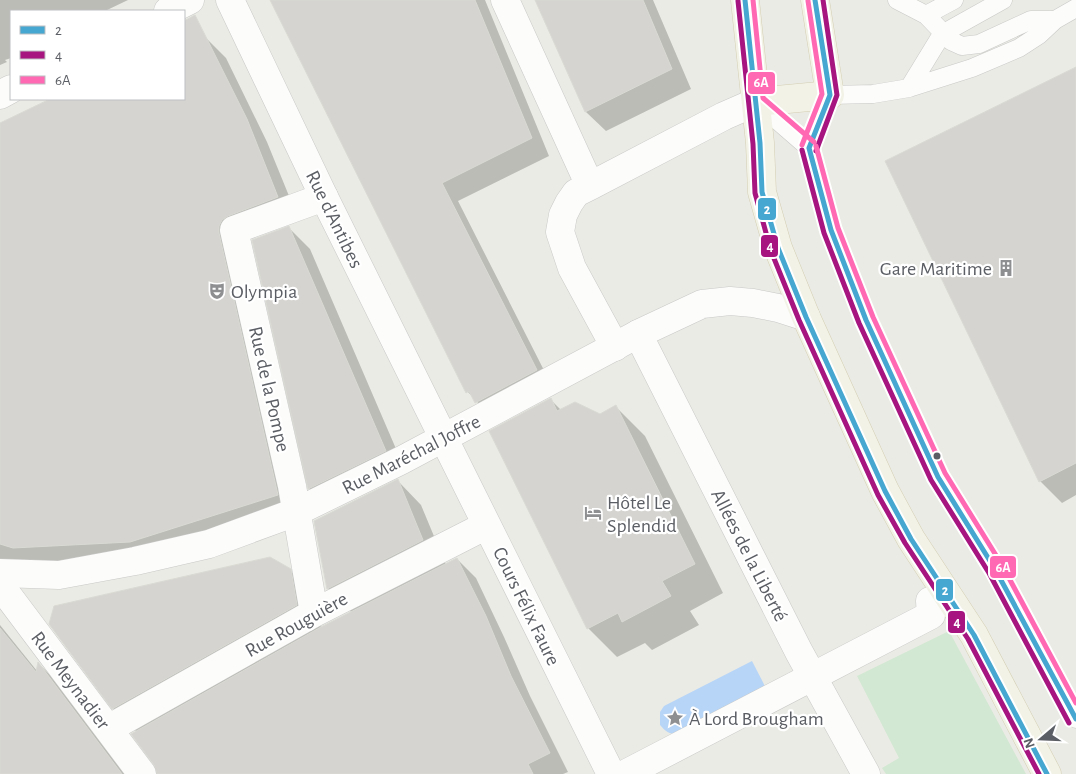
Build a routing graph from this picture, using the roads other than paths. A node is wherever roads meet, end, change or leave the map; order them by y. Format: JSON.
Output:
{"nodes":[{"id":1,"x":190,"y":0,"type":"edge"},
{"id":2,"x":230,"y":0,"type":"edge"},
{"id":3,"x":505,"y":0,"type":"edge"},
{"id":4,"x":745,"y":0,"type":"edge"},
{"id":5,"x":815,"y":0,"type":"edge"},
{"id":6,"x":897,"y":0,"type":"edge"},
{"id":7,"x":954,"y":0,"type":"edge"},
{"id":8,"x":1003,"y":0,"type":"edge"},
{"id":9,"x":1076,"y":8,"type":"edge"},
{"id":10,"x":170,"y":10,"type":"edge"},
{"id":11,"x":926,"y":15,"type":"junction"},
{"id":12,"x":1055,"y":20,"type":"junction"},
{"id":13,"x":942,"y":34,"type":"junction"},
{"id":14,"x":909,"y":88,"type":"junction"},
{"id":15,"x":830,"y":95,"type":"junction"},
{"id":16,"x":756,"y":102,"type":"junction"},
{"id":17,"x":809,"y":148,"type":"junction"},
{"id":18,"x":590,"y":186,"type":"junction"},
{"id":19,"x":324,"y":197,"type":"junction"},
{"id":20,"x":806,"y":317,"type":"junction"},
{"id":21,"x":626,"y":340,"type":"junction"},
{"id":22,"x":443,"y":437,"type":"junction"},
{"id":23,"x":296,"y":512,"type":"junction"},
{"id":24,"x":487,"y":525,"type":"junction"},
{"id":25,"x":0,"y":573,"type":"edge"},
{"id":26,"x":0,"y":585,"type":"edge"},
{"id":27,"x":930,"y":601,"type":"dead end"},
{"id":28,"x":314,"y":613,"type":"junction"},
{"id":29,"x":813,"y":677,"type":"junction"},
{"id":30,"x":1076,"y":718,"type":"edge"},
{"id":31,"x":108,"y":729,"type":"junction"},
{"id":32,"x":142,"y":774,"type":"edge"},
{"id":33,"x":611,"y":774,"type":"edge"},
{"id":34,"x":625,"y":774,"type":"edge"},
{"id":35,"x":866,"y":774,"type":"edge"},
{"id":36,"x":1047,"y":774,"type":"edge"}],
"edges":[{"from":1,"to":10,"type":"street"},
{"from":2,"to":19,"type":"street","name":"Rue d'Antibes"},
{"from":3,"to":18,"type":"street"},
{"from":4,"to":16,"type":"main road"},
{"from":5,"to":15,"type":"main road"},
{"from":6,"to":11,"type":"lane"},
{"from":7,"to":11,"type":"lane"},
{"from":8,"to":13,"type":"lane"},
{"from":9,"to":12,"type":"lane"},
{"from":11,"to":13,"type":"lane"},
{"from":12,"to":13,"type":"lane"},
{"from":12,"to":14,"type":"lane"},
{"from":13,"to":14,"type":"lane"},
{"from":14,"to":15,"type":"lane"},
{"from":15,"to":16,"type":"main road"},
{"from":15,"to":17,"type":"lane"},
{"from":16,"to":17,"type":"lane"},
{"from":16,"to":18,"type":"street","name":"Allées de la Liberté"},
{"from":16,"to":20,"type":"main road"},
{"from":17,"to":30,"type":"lane"},
{"from":18,"to":21,"type":"street","name":"Allées de la Liberté"},
{"from":19,"to":22,"type":"street","name":"Rue d'Antibes"},
{"from":19,"to":23,"type":"street","name":"Rue de la Pompe"},
{"from":20,"to":21,"type":"street","name":"Rue Maréchal Joffre"},
{"from":20,"to":36,"type":"main road"},
{"from":21,"to":22,"type":"street","name":"Rue Maréchal Joffre"},
{"from":21,"to":29,"type":"street","name":"Allées de la Liberté"},
{"from":22,"to":23,"type":"street","name":"Rue Maréchal Joffre"},
{"from":22,"to":24,"type":"street","name":"Cours Félix Faure"},
{"from":23,"to":25,"type":"street","name":"Rue Maréchal Joffre"},
{"from":23,"to":28,"type":"street","name":"Rue de la Pompe"},
{"from":24,"to":28,"type":"street","name":"Rue Rouguière"},
{"from":24,"to":33,"type":"street","name":"Cours Félix Faure"},
{"from":26,"to":31,"type":"street","name":"Rue Meynadier"},
{"from":27,"to":29,"type":"street"},
{"from":28,"to":31,"type":"street","name":"Rue Rouguière"},
{"from":29,"to":34,"type":"street"},
{"from":29,"to":35,"type":"street","name":"Allées de la Liberté"},
{"from":31,"to":32,"type":"street","name":"Rue Meynadier"}]}
